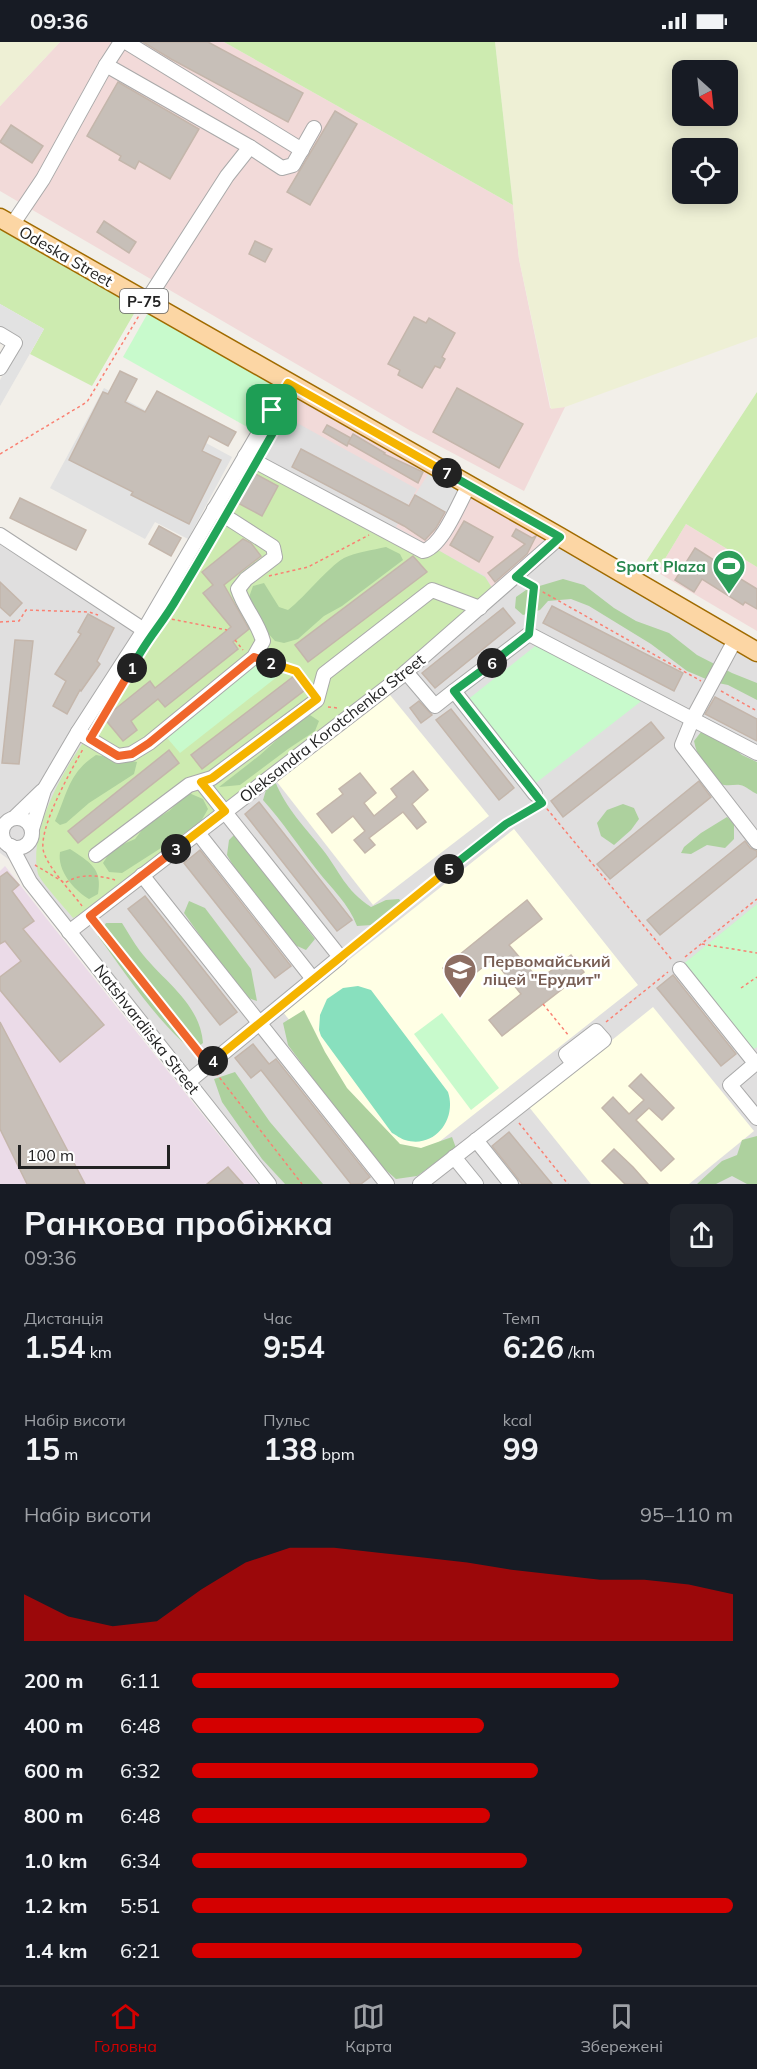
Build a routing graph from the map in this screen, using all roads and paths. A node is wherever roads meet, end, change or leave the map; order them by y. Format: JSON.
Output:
{"nodes":[{"id":1,"x":121,"y":42,"type":"edge"},
{"id":2,"x":126,"y":42,"type":"edge"},
{"id":3,"x":106,"y":65,"type":"junction"},
{"id":4,"x":314,"y":128,"type":"dead end"},
{"id":5,"x":250,"y":147,"type":"junction"},
{"id":6,"x":302,"y":150,"type":"junction"},
{"id":7,"x":6,"y":221,"type":"edge"},
{"id":8,"x":146,"y":302,"type":"junction"},
{"id":9,"x":0,"y":334,"type":"edge"},
{"id":10,"x":0,"y":368,"type":"edge"},
{"id":11,"x":288,"y":383,"type":"junction"},
{"id":12,"x":0,"y":454,"type":"edge"},
{"id":13,"x":245,"y":456,"type":"junction"},
{"id":14,"x":469,"y":485,"type":"junction"},
{"id":15,"x":214,"y":509,"type":"junction"},
{"id":16,"x":381,"y":530,"type":"junction"},
{"id":17,"x":0,"y":535,"type":"edge"},
{"id":18,"x":560,"y":537,"type":"junction"},
{"id":19,"x":209,"y":544,"type":"dead end"},
{"id":20,"x":254,"y":573,"type":"junction"},
{"id":21,"x":516,"y":577,"type":"junction"},
{"id":22,"x":534,"y":587,"type":"junction"},
{"id":23,"x":176,"y":600,"type":"dead end"},
{"id":24,"x":480,"y":608,"type":"junction"},
{"id":25,"x":116,"y":611,"type":"junction"},
{"id":26,"x":153,"y":615,"type":"junction"},
{"id":27,"x":0,"y":622,"type":"edge"},
{"id":28,"x":144,"y":630,"type":"junction"},
{"id":29,"x":227,"y":630,"type":"dead end"},
{"id":30,"x":529,"y":634,"type":"junction"},
{"id":31,"x":235,"y":640,"type":"dead end"},
{"id":32,"x":735,"y":640,"type":"junction"},
{"id":33,"x":757,"y":652,"type":"edge"},
{"id":34,"x":254,"y":657,"type":"junction"},
{"id":35,"x":406,"y":672,"type":"junction"},
{"id":36,"x":123,"y":686,"type":"dead end"},
{"id":37,"x":710,"y":686,"type":"junction"},
{"id":38,"x":454,"y":691,"type":"junction"},
{"id":39,"x":317,"y":699,"type":"junction"},
{"id":40,"x":757,"y":711,"type":"edge"},
{"id":41,"x":693,"y":718,"type":"junction"},
{"id":42,"x":84,"y":735,"type":"junction"},
{"id":43,"x":757,"y":753,"type":"edge"},
{"id":44,"x":201,"y":782,"type":"junction"},
{"id":45,"x":44,"y":790,"type":"junction"},
{"id":46,"x":535,"y":794,"type":"dead end"},
{"id":47,"x":225,"y":811,"type":"junction"},
{"id":48,"x":6,"y":825,"type":"edge"},
{"id":49,"x":198,"y":832,"type":"junction"},
{"id":50,"x":32,"y":834,"type":"junction"},
{"id":51,"x":757,"y":842,"type":"edge"},
{"id":52,"x":6,"y":845,"type":"edge"},
{"id":53,"x":96,"y":855,"type":"dead end"},
{"id":54,"x":25,"y":871,"type":"junction"},
{"id":55,"x":142,"y":875,"type":"junction"},
{"id":56,"x":65,"y":883,"type":"junction"},
{"id":57,"x":130,"y":884,"type":"junction"},
{"id":58,"x":757,"y":899,"type":"edge"},
{"id":59,"x":90,"y":916,"type":"junction"},
{"id":60,"x":69,"y":932,"type":"junction"},
{"id":61,"x":701,"y":944,"type":"junction"},
{"id":62,"x":757,"y":953,"type":"edge"},
{"id":63,"x":340,"y":957,"type":"junction"},
{"id":64,"x":678,"y":967,"type":"junction"},
{"id":65,"x":757,"y":977,"type":"edge"},
{"id":66,"x":313,"y":979,"type":"junction"},
{"id":67,"x":741,"y":988,"type":"dead end"},
{"id":68,"x":543,"y":1004,"type":"dead end"},
{"id":69,"x":261,"y":1022,"type":"junction"},
{"id":70,"x":596,"y":1030,"type":"junction"},
{"id":71,"x":577,"y":1046,"type":"junction"},
{"id":72,"x":756,"y":1063,"type":"edge"},
{"id":73,"x":573,"y":1064,"type":"junction"},
{"id":74,"x":209,"y":1065,"type":"junction"},
{"id":75,"x":188,"y":1082,"type":"junction"},
{"id":76,"x":511,"y":1113,"type":"junction"},
{"id":77,"x":757,"y":1118,"type":"edge"},
{"id":78,"x":476,"y":1140,"type":"junction"},
{"id":79,"x":454,"y":1157,"type":"junction"},
{"id":80,"x":269,"y":1184,"type":"edge"},
{"id":81,"x":302,"y":1184,"type":"edge"},
{"id":82,"x":387,"y":1184,"type":"edge"},
{"id":83,"x":420,"y":1184,"type":"edge"},
{"id":84,"x":476,"y":1184,"type":"edge"},
{"id":85,"x":511,"y":1184,"type":"edge"},
{"id":86,"x":568,"y":1184,"type":"edge"}],
"edges":[{"from":1,"to":3,"type":"street"},
{"from":2,"to":6,"type":"street"},
{"from":3,"to":5,"type":"street"},
{"from":3,"to":7,"type":"street"},
{"from":4,"to":6,"type":"street"},
{"from":5,"to":6,"type":"street"},
{"from":5,"to":8,"type":"street"},
{"from":7,"to":8,"type":"main road","name":"Odeska Street","number":"Р-75"},
{"from":8,"to":11,"type":"main road","name":"Odeska Street","number":"Р-75"},
{"from":8,"to":12,"type":"path"},
{"from":9,"to":10,"type":"street"},
{"from":11,"to":13,"type":"street"},
{"from":11,"to":14,"type":"main road","name":"Odeska Street","number":"Р-75"},
{"from":13,"to":15,"type":"street"},
{"from":13,"to":16,"type":"street"},
{"from":14,"to":16,"type":"street"},
{"from":14,"to":18,"type":"main road","name":"Odeska Street","number":"Р-75"},
{"from":15,"to":20,"type":"street"},
{"from":15,"to":26,"type":"street"},
{"from":16,"to":20,"type":"path"},
{"from":17,"to":25,"type":"street"},
{"from":18,"to":21,"type":"street","name":"Oleksandra Korotchenka Street"},
{"from":18,"to":32,"type":"main road","name":"Odeska Street","number":"Р-75"},
{"from":19,"to":23,"type":"path"},
{"from":20,"to":34,"type":"street"},
{"from":21,"to":22,"type":"path"},
{"from":21,"to":24,"type":"street","name":"Oleksandra Korotchenka Street"},
{"from":22,"to":30,"type":"path"},
{"from":22,"to":37,"type":"path"},
{"from":24,"to":35,"type":"street","name":"Oleksandra Korotchenka Street"},
{"from":24,"to":39,"type":"street"},
{"from":25,"to":27,"type":"path"},
{"from":25,"to":28,"type":"street"},
{"from":26,"to":28,"type":"street"},
{"from":26,"to":29,"type":"path"},
{"from":28,"to":42,"type":"street"},
{"from":30,"to":38,"type":"street"},
{"from":30,"to":41,"type":"street"},
{"from":31,"to":34,"type":"path"},
{"from":32,"to":33,"type":"main road","name":"Odeska Street","number":"Р-75"},
{"from":32,"to":37,"type":"street"},
{"from":34,"to":39,"type":"path"},
{"from":34,"to":42,"type":"street"},
{"from":35,"to":38,"type":"street"},
{"from":35,"to":47,"type":"street","name":"Oleksandra Korotchenka Street"},
{"from":36,"to":42,"type":"path"},
{"from":37,"to":40,"type":"path"},
{"from":37,"to":41,"type":"street"},
{"from":38,"to":46,"type":"street"},
{"from":39,"to":44,"type":"street"},
{"from":41,"to":43,"type":"street"},
{"from":41,"to":51,"type":"street"},
{"from":42,"to":45,"type":"street"},
{"from":42,"to":56,"type":"path"},
{"from":44,"to":47,"type":"street"},
{"from":44,"to":53,"type":"street"},
{"from":45,"to":48,"type":"street"},
{"from":45,"to":50,"type":"street"},
{"from":47,"to":49,"type":"street","name":"Oleksandra Korotchenka Street"},
{"from":47,"to":63,"type":"street"},
{"from":48,"to":50,"type":"street"},
{"from":48,"to":52,"type":"street"},
{"from":49,"to":55,"type":"street","name":"Oleksandra Korotchenka Street"},
{"from":49,"to":66,"type":"street"},
{"from":50,"to":52,"type":"street"},
{"from":50,"to":54,"type":"street"},
{"from":52,"to":54,"type":"street","name":"Natshvardiiska Street"},
{"from":54,"to":56,"type":"path"},
{"from":54,"to":60,"type":"street","name":"Natshvardiiska Street"},
{"from":55,"to":57,"type":"street","name":"Oleksandra Korotchenka Street"},
{"from":55,"to":69,"type":"street"},
{"from":56,"to":57,"type":"path"},
{"from":56,"to":59,"type":"path"},
{"from":57,"to":59,"type":"street","name":"Oleksandra Korotchenka Street"},
{"from":58,"to":61,"type":"path"},
{"from":59,"to":60,"type":"street","name":"Oleksandra Korotchenka Street"},
{"from":59,"to":74,"type":"path"},
{"from":60,"to":75,"type":"street","name":"Natshvardiiska Street"},
{"from":61,"to":62,"type":"path"},
{"from":61,"to":64,"type":"path"},
{"from":63,"to":64,"type":"path"},
{"from":63,"to":66,"type":"street"},
{"from":64,"to":70,"type":"path"},
{"from":64,"to":72,"type":"street"},
{"from":65,"to":67,"type":"path"},
{"from":66,"to":69,"type":"street"},
{"from":68,"to":71,"type":"path"},
{"from":69,"to":74,"type":"street"},
{"from":69,"to":82,"type":"street"},
{"from":70,"to":71,"type":"street"},
{"from":70,"to":73,"type":"street"},
{"from":71,"to":73,"type":"street"},
{"from":72,"to":77,"type":"street"},
{"from":73,"to":76,"type":"street"},
{"from":74,"to":75,"type":"street"},
{"from":74,"to":81,"type":"path"},
{"from":75,"to":80,"type":"street","name":"Natshvardiiska Street"},
{"from":76,"to":78,"type":"street"},
{"from":76,"to":86,"type":"path"},
{"from":78,"to":79,"type":"street"},
{"from":78,"to":85,"type":"street"},
{"from":79,"to":83,"type":"street"},
{"from":79,"to":84,"type":"street"}]}
